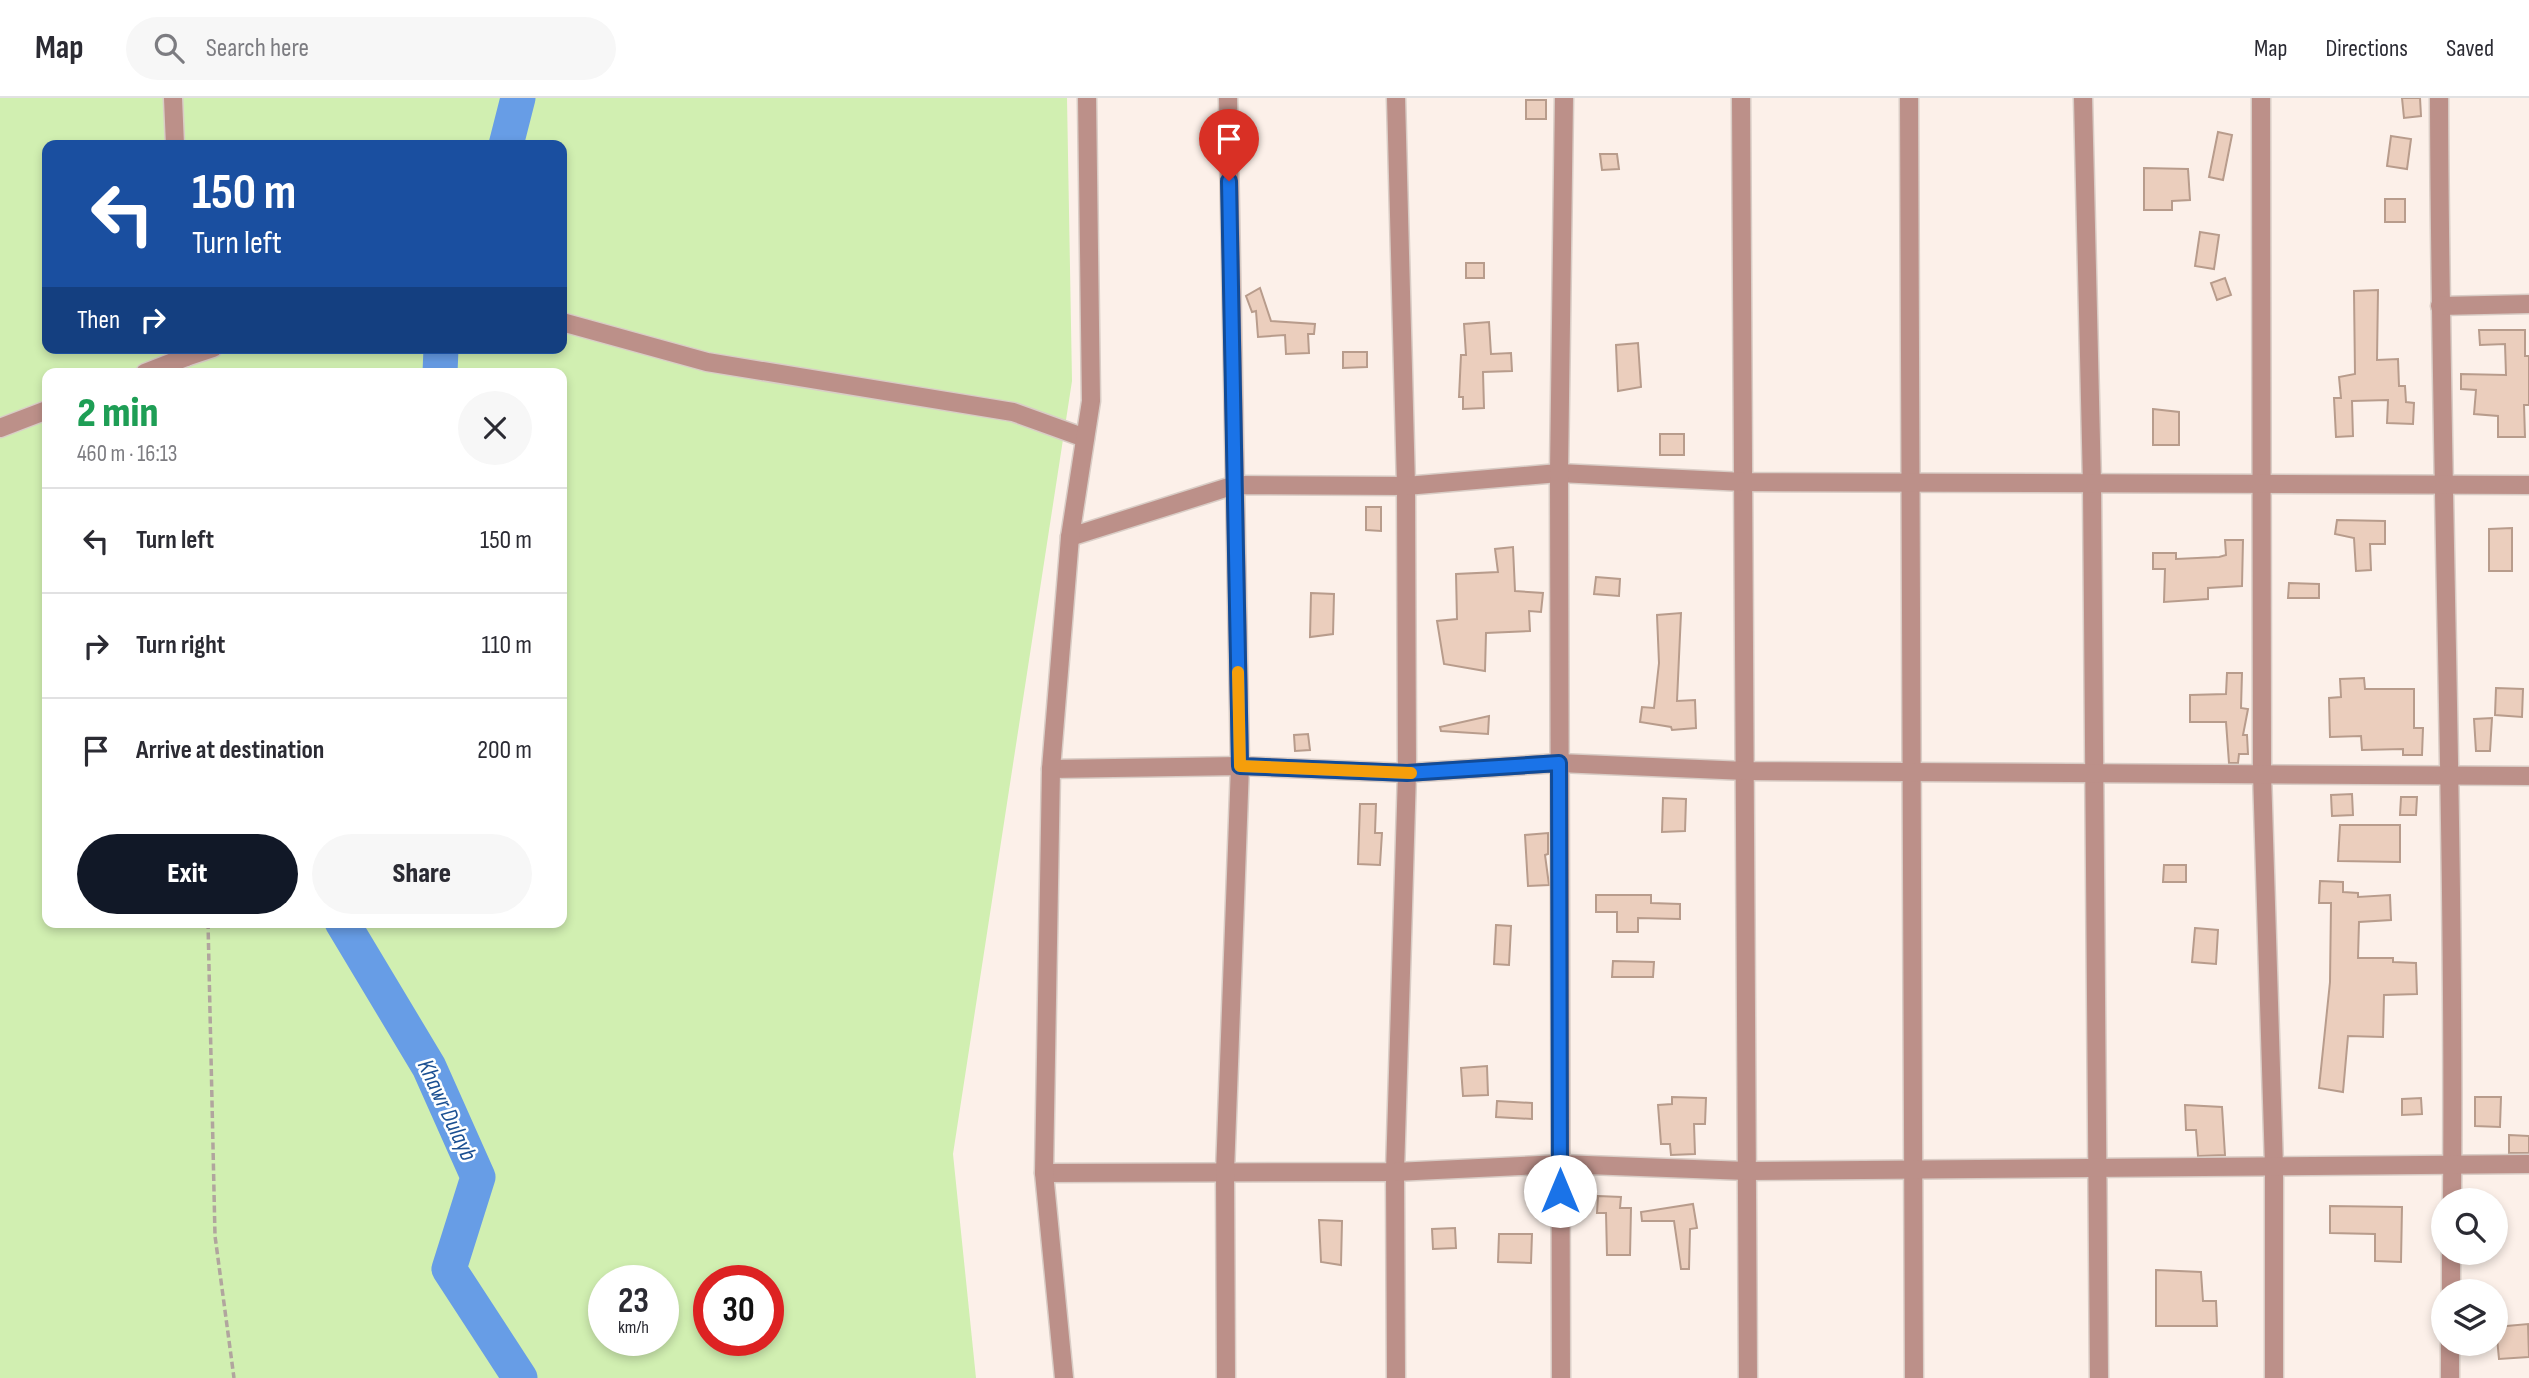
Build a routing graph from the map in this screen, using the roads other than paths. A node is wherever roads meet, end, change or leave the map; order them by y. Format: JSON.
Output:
{"nodes":[{"id":1,"x":173,"y":98,"type":"edge"},
{"id":2,"x":1087,"y":98,"type":"edge"},
{"id":3,"x":1228,"y":98,"type":"edge"},
{"id":4,"x":1396,"y":98,"type":"edge"},
{"id":5,"x":1564,"y":98,"type":"edge"},
{"id":6,"x":1741,"y":98,"type":"edge"},
{"id":7,"x":1909,"y":98,"type":"edge"},
{"id":8,"x":2083,"y":98,"type":"edge"},
{"id":9,"x":2261,"y":98,"type":"edge"},
{"id":10,"x":2439,"y":98,"type":"edge"},
{"id":11,"x":175,"y":140,"type":"edge"},
{"id":12,"x":2529,"y":304,"type":"edge"},
{"id":13,"x":2440,"y":306,"type":"junction"},
{"id":14,"x":567,"y":322,"type":"edge"},
{"id":15,"x":184,"y":354,"type":"edge"},
{"id":16,"x":155,"y":368,"type":"edge"},
{"id":17,"x":42,"y":412,"type":"edge"},
{"id":18,"x":0,"y":428,"type":"edge"},
{"id":19,"x":1085,"y":438,"type":"junction"},
{"id":20,"x":1559,"y":473,"type":"junction"},
{"id":21,"x":1744,"y":482,"type":"junction"},
{"id":22,"x":2442,"y":483,"type":"junction"},
{"id":23,"x":1911,"y":484,"type":"junction"},
{"id":24,"x":1235,"y":485,"type":"junction"},
{"id":25,"x":2092,"y":485,"type":"junction"},
{"id":26,"x":2529,"y":485,"type":"edge"},
{"id":27,"x":1406,"y":486,"type":"junction"},
{"id":28,"x":2262,"y":486,"type":"junction"},
{"id":29,"x":1070,"y":537,"type":"junction"},
{"id":30,"x":1559,"y":763,"type":"junction"},
{"id":31,"x":1240,"y":766,"type":"junction"},
{"id":32,"x":1051,"y":769,"type":"junction"},
{"id":33,"x":1746,"y":771,"type":"junction"},
{"id":34,"x":1912,"y":772,"type":"junction"},
{"id":35,"x":2094,"y":772,"type":"junction"},
{"id":36,"x":1407,"y":773,"type":"junction"},
{"id":37,"x":2262,"y":773,"type":"junction"},
{"id":38,"x":2450,"y":775,"type":"junction"},
{"id":39,"x":2529,"y":776,"type":"edge"},
{"id":40,"x":2452,"y":1163,"type":"junction"},
{"id":41,"x":1560,"y":1164,"type":"junction"},
{"id":42,"x":2529,"y":1164,"type":"edge"},
{"id":43,"x":2274,"y":1167,"type":"junction"},
{"id":44,"x":2097,"y":1169,"type":"junction"},
{"id":45,"x":1913,"y":1170,"type":"junction"},
{"id":46,"x":1747,"y":1171,"type":"junction"},
{"id":47,"x":1225,"y":1172,"type":"junction"},
{"id":48,"x":1395,"y":1172,"type":"junction"},
{"id":49,"x":1044,"y":1173,"type":"junction"},
{"id":50,"x":2452,"y":1188,"type":"edge"},
{"id":51,"x":2450,"y":1356,"type":"edge"},
{"id":52,"x":1064,"y":1378,"type":"edge"},
{"id":53,"x":1226,"y":1378,"type":"edge"},
{"id":54,"x":1396,"y":1378,"type":"edge"},
{"id":55,"x":1561,"y":1378,"type":"edge"},
{"id":56,"x":1748,"y":1378,"type":"edge"},
{"id":57,"x":1914,"y":1378,"type":"edge"},
{"id":58,"x":2099,"y":1378,"type":"edge"},
{"id":59,"x":2274,"y":1378,"type":"edge"},
{"id":60,"x":2450,"y":1378,"type":"edge"}],
"edges":[{"from":1,"to":11,"type":"street"},
{"from":2,"to":19,"type":"street"},
{"from":3,"to":24,"type":"street"},
{"from":4,"to":27,"type":"street"},
{"from":5,"to":20,"type":"street"},
{"from":6,"to":21,"type":"street"},
{"from":7,"to":23,"type":"street"},
{"from":8,"to":25,"type":"street"},
{"from":9,"to":28,"type":"street"},
{"from":10,"to":13,"type":"street"},
{"from":12,"to":13,"type":"street"},
{"from":13,"to":22,"type":"street"},
{"from":14,"to":19,"type":"street"},
{"from":15,"to":16,"type":"street"},
{"from":17,"to":18,"type":"street"},
{"from":19,"to":29,"type":"street"},
{"from":20,"to":21,"type":"street"},
{"from":20,"to":27,"type":"street"},
{"from":20,"to":30,"type":"street"},
{"from":21,"to":23,"type":"street"},
{"from":21,"to":33,"type":"street"},
{"from":22,"to":26,"type":"street"},
{"from":22,"to":28,"type":"street"},
{"from":22,"to":38,"type":"street"},
{"from":23,"to":25,"type":"street"},
{"from":23,"to":34,"type":"street"},
{"from":24,"to":27,"type":"street"},
{"from":24,"to":29,"type":"street"},
{"from":24,"to":31,"type":"street"},
{"from":25,"to":28,"type":"street"},
{"from":25,"to":35,"type":"street"},
{"from":27,"to":36,"type":"street"},
{"from":28,"to":37,"type":"street"},
{"from":29,"to":32,"type":"street"},
{"from":30,"to":33,"type":"street"},
{"from":30,"to":36,"type":"street"},
{"from":30,"to":41,"type":"street"},
{"from":31,"to":32,"type":"street"},
{"from":31,"to":36,"type":"street"},
{"from":31,"to":47,"type":"street"},
{"from":32,"to":49,"type":"street"},
{"from":33,"to":34,"type":"street"},
{"from":33,"to":46,"type":"street"},
{"from":34,"to":35,"type":"street"},
{"from":34,"to":45,"type":"street"},
{"from":35,"to":37,"type":"street"},
{"from":35,"to":44,"type":"street"},
{"from":36,"to":48,"type":"street"},
{"from":37,"to":38,"type":"street"},
{"from":37,"to":43,"type":"street"},
{"from":38,"to":39,"type":"street"},
{"from":38,"to":40,"type":"street"},
{"from":40,"to":42,"type":"street"},
{"from":40,"to":43,"type":"street"},
{"from":40,"to":50,"type":"street"},
{"from":41,"to":46,"type":"street"},
{"from":41,"to":48,"type":"street"},
{"from":41,"to":55,"type":"street"},
{"from":43,"to":44,"type":"street"},
{"from":43,"to":59,"type":"street"},
{"from":44,"to":45,"type":"street"},
{"from":44,"to":58,"type":"street"},
{"from":45,"to":46,"type":"street"},
{"from":45,"to":57,"type":"street"},
{"from":46,"to":56,"type":"street"},
{"from":47,"to":48,"type":"street"},
{"from":47,"to":49,"type":"street"},
{"from":47,"to":53,"type":"street"},
{"from":48,"to":54,"type":"street"},
{"from":49,"to":52,"type":"street"},
{"from":51,"to":60,"type":"street"}]}
